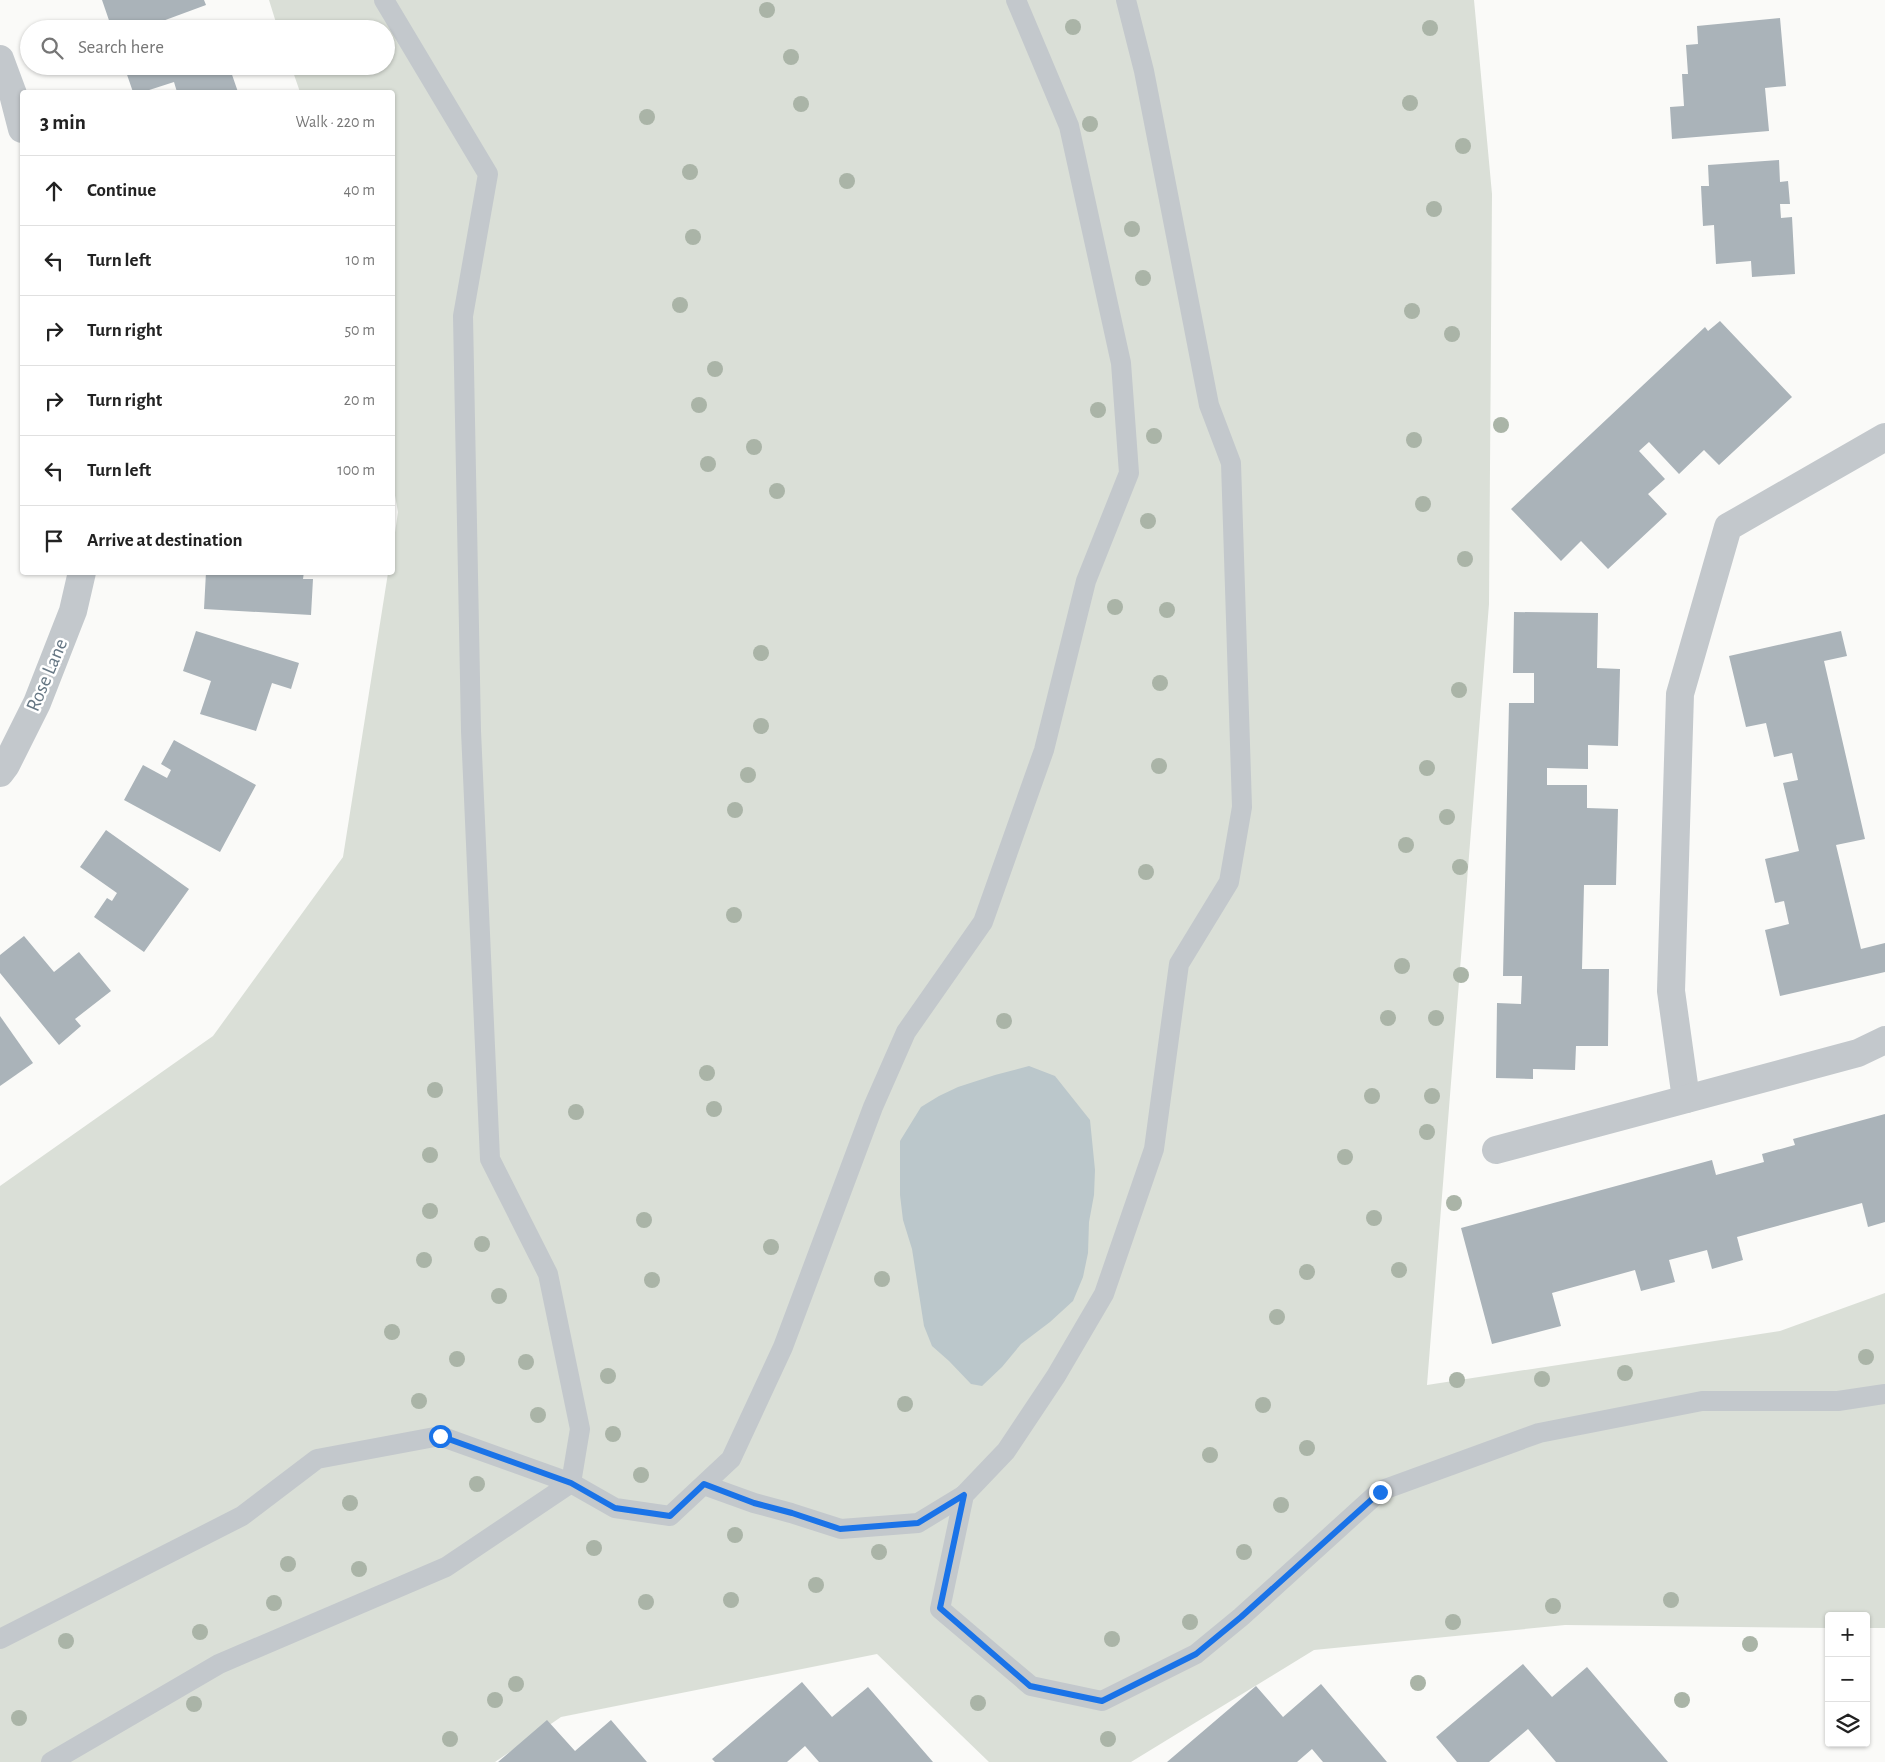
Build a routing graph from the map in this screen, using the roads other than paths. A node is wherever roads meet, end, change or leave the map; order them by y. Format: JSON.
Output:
{"nodes":[{"id":1,"x":384,"y":0,"type":"edge"},
{"id":2,"x":1016,"y":0,"type":"edge"},
{"id":3,"x":1126,"y":0,"type":"edge"},
{"id":4,"x":0,"y":59,"type":"edge"},
{"id":5,"x":6,"y":95,"type":"edge"},
{"id":6,"x":20,"y":125,"type":"edge"},
{"id":7,"x":1885,"y":437,"type":"edge"},
{"id":8,"x":81,"y":575,"type":"edge"},
{"id":9,"x":0,"y":773,"type":"edge"},
{"id":10,"x":1885,"y":1040,"type":"edge"},
{"id":11,"x":1686,"y":1099,"type":"junction"},
{"id":12,"x":1496,"y":1150,"type":"dead end"},
{"id":13,"x":1885,"y":1394,"type":"edge"},
{"id":14,"x":571,"y":1483,"type":"junction"},
{"id":15,"x":704,"y":1484,"type":"junction"},
{"id":16,"x":964,"y":1495,"type":"junction"},
{"id":17,"x":0,"y":1639,"type":"edge"},
{"id":18,"x":50,"y":1762,"type":"edge"}],
"edges":[{"from":1,"to":14,"type":"lane"},
{"from":2,"to":15,"type":"lane"},
{"from":3,"to":16,"type":"lane"},
{"from":4,"to":5,"type":"street"},
{"from":5,"to":6,"type":"street"},
{"from":7,"to":11,"type":"street"},
{"from":8,"to":9,"type":"street","name":"Rose Lane"},
{"from":10,"to":11,"type":"street"},
{"from":11,"to":12,"type":"street"},
{"from":13,"to":16,"type":"lane"},
{"from":14,"to":15,"type":"lane"},
{"from":14,"to":17,"type":"lane"},
{"from":14,"to":18,"type":"lane"},
{"from":15,"to":16,"type":"lane"}]}
